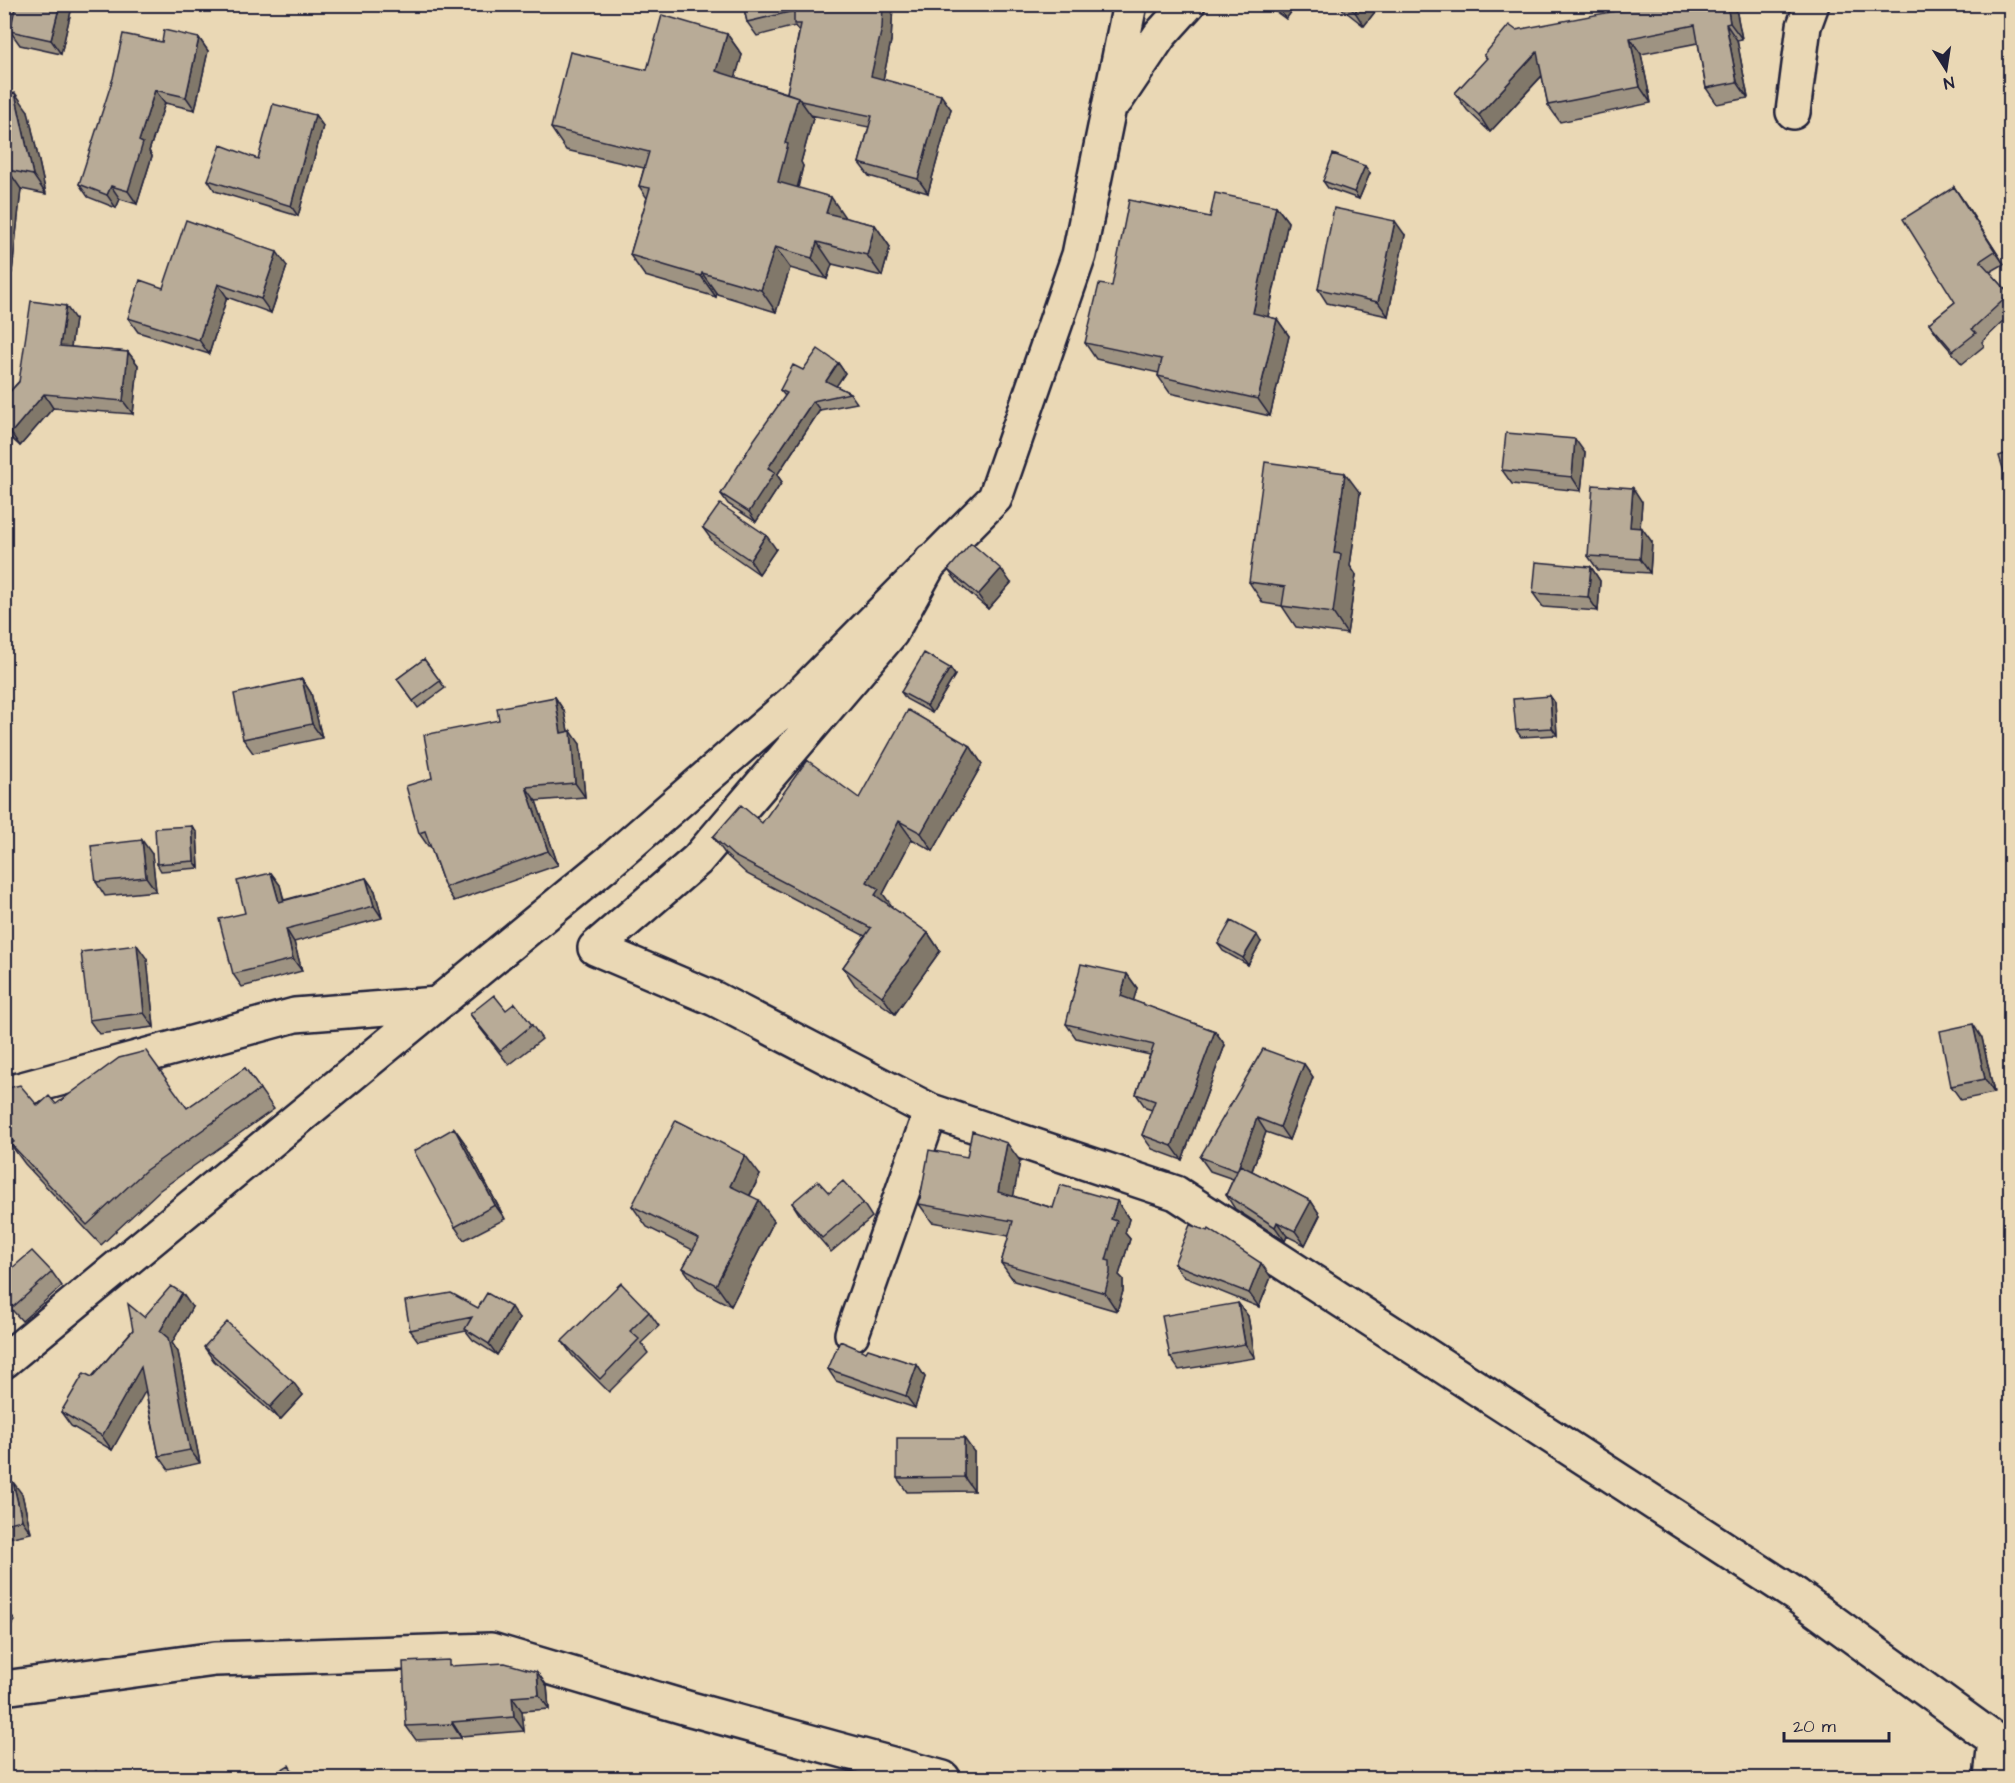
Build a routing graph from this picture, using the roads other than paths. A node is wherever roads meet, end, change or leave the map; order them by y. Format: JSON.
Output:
{"nodes":[{"id":1,"x":1130,"y":4,"type":"edge"},
{"id":2,"x":1188,"y":4,"type":"edge"},
{"id":3,"x":1812,"y":4,"type":"edge"},
{"id":4,"x":1108,"y":111,"type":"junction"},
{"id":5,"x":1793,"y":112,"type":"dead end"},
{"id":6,"x":931,"y":561,"type":"junction"},
{"id":7,"x":437,"y":1004,"type":"junction"},
{"id":8,"x":4,"y":1094,"type":"edge"},
{"id":9,"x":931,"y":1111,"type":"junction"},
{"id":10,"x":852,"y":1334,"type":"dead end"},
{"id":11,"x":4,"y":1361,"type":"edge"},
{"id":12,"x":4,"y":1688,"type":"edge"},
{"id":13,"x":943,"y":1779,"type":"edge"},
{"id":14,"x":1991,"y":1779,"type":"edge"}],
"edges":[{"from":1,"to":4,"type":"street"},
{"from":2,"to":4,"type":"street"},
{"from":3,"to":5,"type":"street"},
{"from":4,"to":6,"type":"street"},
{"from":6,"to":7,"type":"street"},
{"from":6,"to":9,"type":"street"},
{"from":7,"to":8,"type":"street"},
{"from":7,"to":11,"type":"street"},
{"from":9,"to":10,"type":"street"},
{"from":9,"to":14,"type":"street"},
{"from":12,"to":13,"type":"street"}]}
